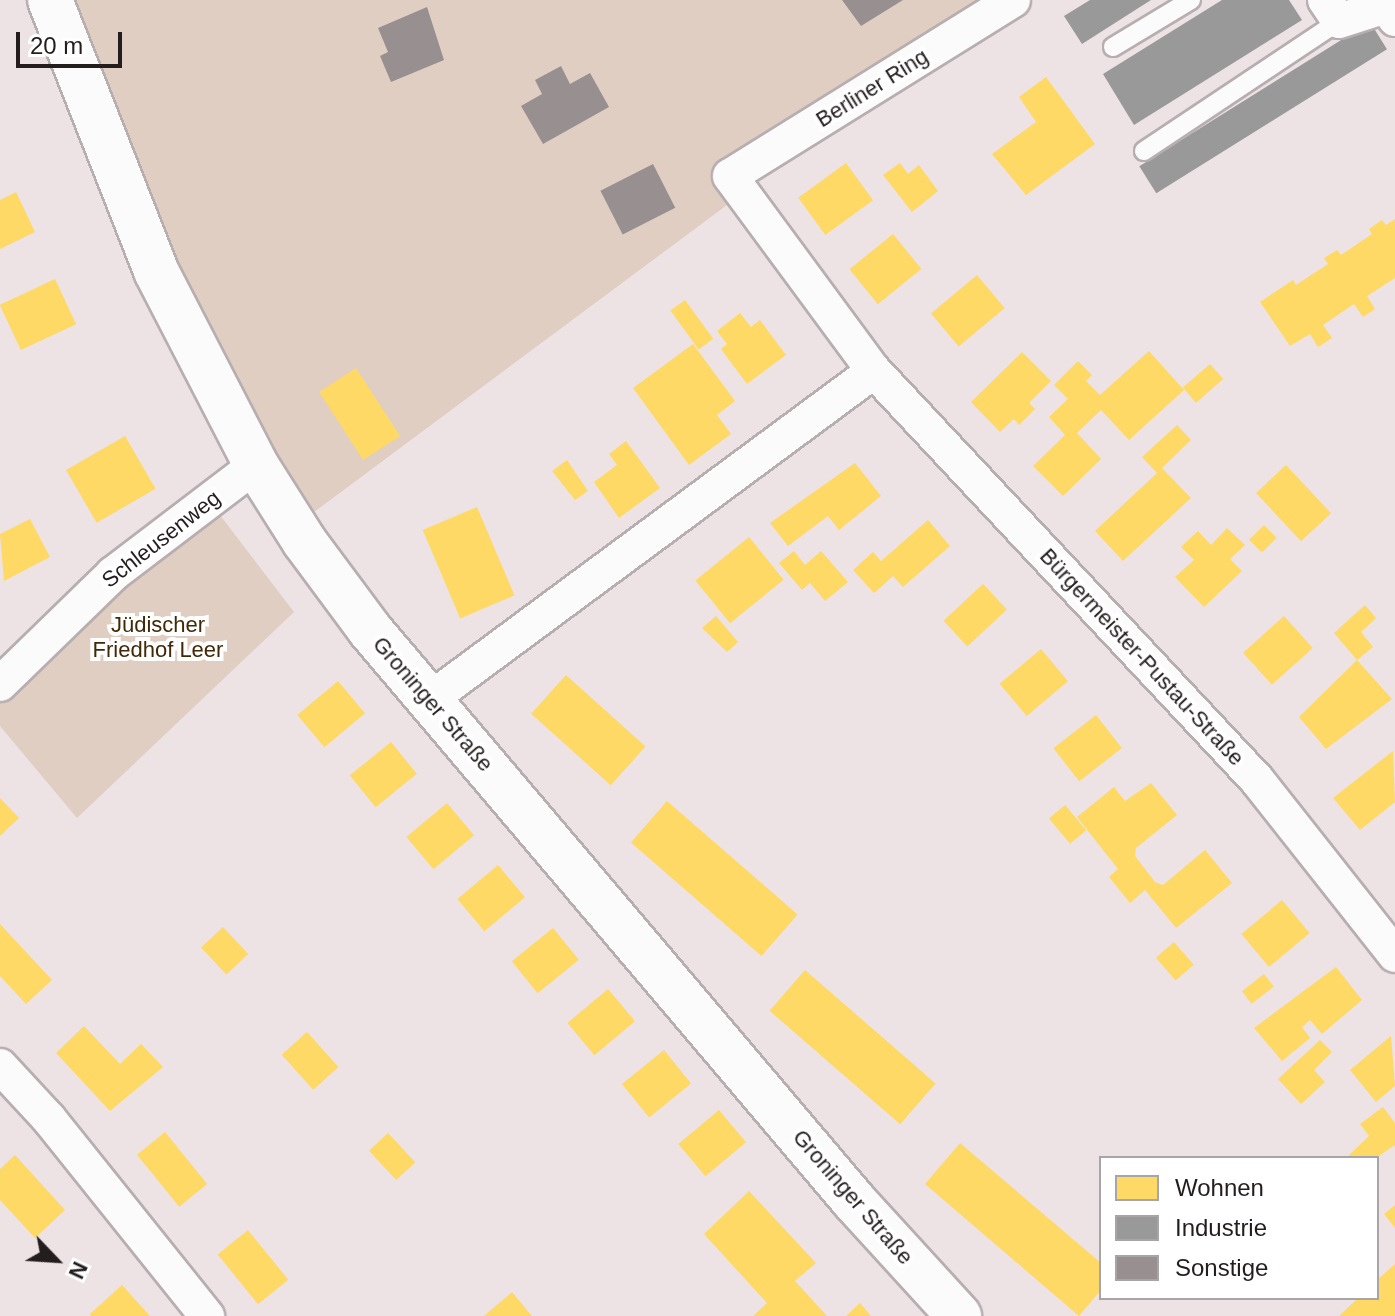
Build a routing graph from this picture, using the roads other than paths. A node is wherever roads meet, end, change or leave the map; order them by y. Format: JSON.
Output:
{"nodes":[{"id":1,"x":50,"y":0,"type":"edge"},
{"id":2,"x":1013,"y":0,"type":"edge"},
{"id":3,"x":1191,"y":0,"type":"edge"},
{"id":4,"x":1332,"y":10,"type":"edge"},
{"id":5,"x":1395,"y":19,"type":"edge"},
{"id":6,"x":1113,"y":47,"type":"dead end"},
{"id":7,"x":1144,"y":151,"type":"dead end"},
{"id":8,"x":730,"y":176,"type":"joint"},
{"id":9,"x":874,"y":371,"type":"junction"},
{"id":10,"x":256,"y":465,"type":"junction"},
{"id":11,"x":0,"y":684,"type":"edge"},
{"id":12,"x":429,"y":700,"type":"junction"},
{"id":13,"x":1395,"y":955,"type":"edge"},
{"id":14,"x":0,"y":1066,"type":"edge"},
{"id":15,"x":207,"y":1316,"type":"edge"},
{"id":16,"x":959,"y":1316,"type":"edge"}],
"edges":[{"from":1,"to":10,"type":"street","name":"Groninger Straße"},
{"from":2,"to":8,"type":"street","name":"Berliner Ring"},
{"from":3,"to":6,"type":"lane"},
{"from":4,"to":5,"type":"street"},
{"from":4,"to":7,"type":"lane"},
{"from":8,"to":9,"type":"street","name":"Bürgermeister-Pustau-Straße"},
{"from":9,"to":12,"type":"street"},
{"from":9,"to":13,"type":"street","name":"Bürgermeister-Pustau-Straße"},
{"from":10,"to":11,"type":"street","name":"Schleusenweg"},
{"from":10,"to":12,"type":"street","name":"Groninger Straße"},
{"from":12,"to":16,"type":"street","name":"Groninger Straße"},
{"from":14,"to":15,"type":"street"}]}
